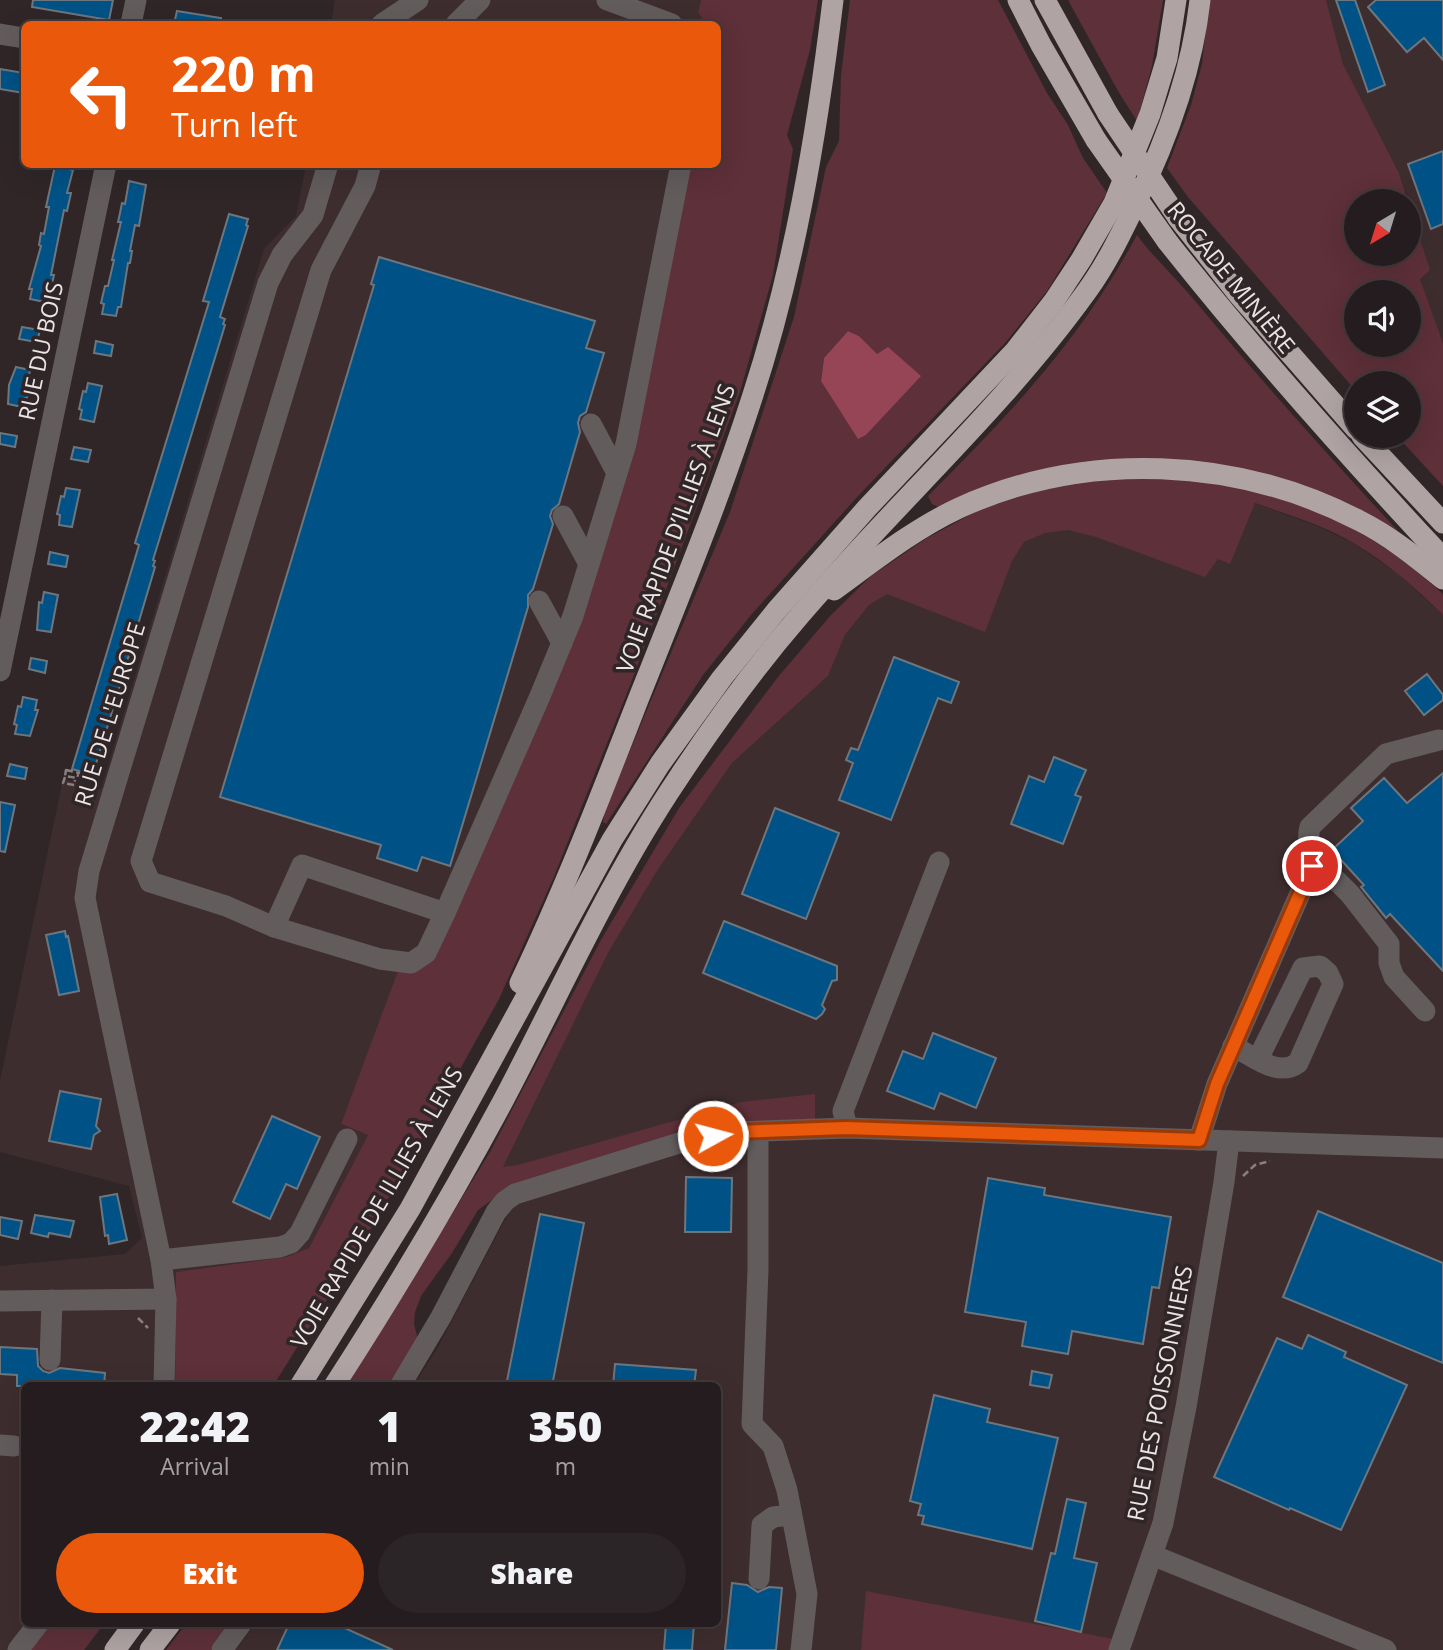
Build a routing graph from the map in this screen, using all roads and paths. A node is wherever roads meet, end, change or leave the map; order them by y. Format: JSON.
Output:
{"nodes":[{"id":1,"x":136,"y":0,"type":"edge"},
{"id":2,"x":418,"y":0,"type":"edge"},
{"id":3,"x":480,"y":0,"type":"edge"},
{"id":4,"x":607,"y":0,"type":"edge"},
{"id":5,"x":833,"y":0,"type":"edge"},
{"id":6,"x":1018,"y":0,"type":"edge"},
{"id":7,"x":1045,"y":0,"type":"edge"},
{"id":8,"x":1176,"y":0,"type":"edge"},
{"id":9,"x":1200,"y":0,"type":"edge"},
{"id":10,"x":132,"y":21,"type":"edge"},
{"id":11,"x":386,"y":21,"type":"edge"},
{"id":12,"x":459,"y":21,"type":"edge"},
{"id":13,"x":664,"y":21,"type":"edge"},
{"id":14,"x":0,"y":34,"type":"edge"},
{"id":15,"x":21,"y":38,"type":"edge"},
{"id":16,"x":105,"y":168,"type":"edge"},
{"id":17,"x":327,"y":168,"type":"edge"},
{"id":18,"x":370,"y":168,"type":"edge"},
{"id":19,"x":680,"y":168,"type":"edge"},
{"id":20,"x":1344,"y":415,"type":"edge"},
{"id":21,"x":591,"y":424,"type":"dead end"},
{"id":22,"x":1374,"y":448,"type":"edge"},
{"id":23,"x":617,"y":473,"type":"junction"},
{"id":24,"x":563,"y":516,"type":"dead end"},
{"id":25,"x":1443,"y":523,"type":"edge"},
{"id":26,"x":1443,"y":558,"type":"edge"},
{"id":27,"x":589,"y":564,"type":"junction"},
{"id":28,"x":1443,"y":579,"type":"edge"},
{"id":29,"x":539,"y":601,"type":"dead end"},
{"id":30,"x":801,"y":613,"type":"junction"},
{"id":31,"x":562,"y":643,"type":"junction"},
{"id":32,"x":0,"y":671,"type":"edge"},
{"id":33,"x":1439,"y":740,"type":"dead end"},
{"id":34,"x":65,"y":777,"type":"dead end"},
{"id":35,"x":75,"y":780,"type":"dead end"},
{"id":36,"x":939,"y":862,"type":"dead end"},
{"id":37,"x":1305,"y":885,"type":"junction"},
{"id":38,"x":445,"y":913,"type":"junction"},
{"id":39,"x":274,"y":928,"type":"junction"},
{"id":40,"x":1426,"y":1011,"type":"dead end"},
{"id":41,"x":1233,"y":1046,"type":"junction"},
{"id":42,"x":496,"y":1054,"type":"junction"},
{"id":43,"x":1258,"y":1059,"type":"junction"},
{"id":44,"x":846,"y":1128,"type":"junction"},
{"id":45,"x":758,"y":1132,"type":"junction"},
{"id":46,"x":347,"y":1139,"type":"dead end"},
{"id":47,"x":1199,"y":1140,"type":"junction"},
{"id":48,"x":1229,"y":1141,"type":"junction"},
{"id":49,"x":1443,"y":1148,"type":"edge"},
{"id":50,"x":1273,"y":1160,"type":"dead end"},
{"id":51,"x":1225,"y":1179,"type":"junction"},
{"id":52,"x":161,"y":1260,"type":"junction"},
{"id":53,"x":166,"y":1299,"type":"junction"},
{"id":54,"x":52,"y":1300,"type":"junction"},
{"id":55,"x":0,"y":1301,"type":"edge"},
{"id":56,"x":136,"y":1315,"type":"dead end"},
{"id":57,"x":152,"y":1334,"type":"dead end"},
{"id":58,"x":50,"y":1360,"type":"dead end"},
{"id":59,"x":164,"y":1382,"type":"edge"},
{"id":60,"x":302,"y":1382,"type":"edge"},
{"id":61,"x":336,"y":1382,"type":"edge"},
{"id":62,"x":403,"y":1382,"type":"edge"},
{"id":63,"x":791,"y":1515,"type":"junction"},
{"id":64,"x":1152,"y":1555,"type":"junction"},
{"id":65,"x":759,"y":1579,"type":"dead end"},
{"id":66,"x":36,"y":1627,"type":"edge"},
{"id":67,"x":133,"y":1627,"type":"edge"},
{"id":68,"x":168,"y":1627,"type":"edge"},
{"id":69,"x":239,"y":1627,"type":"edge"},
{"id":70,"x":18,"y":1650,"type":"edge"},
{"id":71,"x":115,"y":1650,"type":"edge"},
{"id":72,"x":150,"y":1650,"type":"edge"},
{"id":73,"x":222,"y":1650,"type":"edge"},
{"id":74,"x":801,"y":1650,"type":"edge"},
{"id":75,"x":1119,"y":1650,"type":"edge"},
{"id":76,"x":1386,"y":1650,"type":"edge"}],
"edges":[{"from":1,"to":10,"type":"street"},
{"from":2,"to":11,"type":"street"},
{"from":3,"to":12,"type":"street"},
{"from":4,"to":13,"type":"street"},
{"from":5,"to":42,"type":"highway","name":"VOIE RAPIDE D’ILLIES À LENS"},
{"from":6,"to":26,"type":"highway","name":"ROCADE MINIÈRE","bridge":true},
{"from":7,"to":20,"type":"highway","name":"ROCADE MINIÈRE","bridge":true},
{"from":8,"to":42,"type":"highway","name":"VOIE RAPIDE DE ILLIES À LENS"},
{"from":9,"to":30,"type":"highway"},
{"from":14,"to":15,"type":"street"},
{"from":16,"to":32,"type":"street","name":"RUE DU BOIS"},
{"from":17,"to":52,"type":"street","name":"RUE DE L'EUROPE"},
{"from":18,"to":39,"type":"street"},
{"from":19,"to":23,"type":"street"},
{"from":21,"to":23,"type":"street"},
{"from":22,"to":25,"type":"highway"},
{"from":23,"to":27,"type":"street"},
{"from":24,"to":27,"type":"street"},
{"from":27,"to":31,"type":"street"},
{"from":28,"to":30,"type":"highway"},
{"from":29,"to":31,"type":"street"},
{"from":30,"to":61,"type":"highway"},
{"from":31,"to":38,"type":"street"},
{"from":33,"to":37,"type":"street"},
{"from":34,"to":35,"type":"path"},
{"from":36,"to":44,"type":"street"},
{"from":37,"to":40,"type":"street"},
{"from":37,"to":41,"type":"street"},
{"from":38,"to":39,"type":"street"},
{"from":38,"to":39,"type":"street"},
{"from":41,"to":43,"type":"street"},
{"from":41,"to":47,"type":"street"},
{"from":42,"to":60,"type":"highway","name":"VOIE RAPIDE DE ILLIES À LENS"},
{"from":43,"to":43,"type":"street"},
{"from":44,"to":45,"type":"street"},
{"from":44,"to":47,"type":"street"},
{"from":45,"to":62,"type":"street"},
{"from":45,"to":63,"type":"street"},
{"from":46,"to":52,"type":"street"},
{"from":47,"to":48,"type":"street"},
{"from":48,"to":49,"type":"street"},
{"from":48,"to":51,"type":"street","name":"RUE DES POISSONNIERS"},
{"from":50,"to":51,"type":"path"},
{"from":51,"to":64,"type":"street","name":"RUE DES POISSONNIERS"},
{"from":52,"to":53,"type":"street","name":"RUE DE L'EUROPE"},
{"from":53,"to":54,"type":"street"},
{"from":53,"to":59,"type":"street","name":"RUE DE L'EUROPE"},
{"from":54,"to":55,"type":"street"},
{"from":54,"to":58,"type":"street"},
{"from":56,"to":57,"type":"path"},
{"from":63,"to":65,"type":"street"},
{"from":63,"to":74,"type":"street"},
{"from":64,"to":75,"type":"street","name":"RUE DES POISSONNIERS"},
{"from":64,"to":76,"type":"street"},
{"from":66,"to":70,"type":"street"},
{"from":67,"to":71,"type":"highway"},
{"from":68,"to":72,"type":"highway"},
{"from":69,"to":73,"type":"street"}]}
